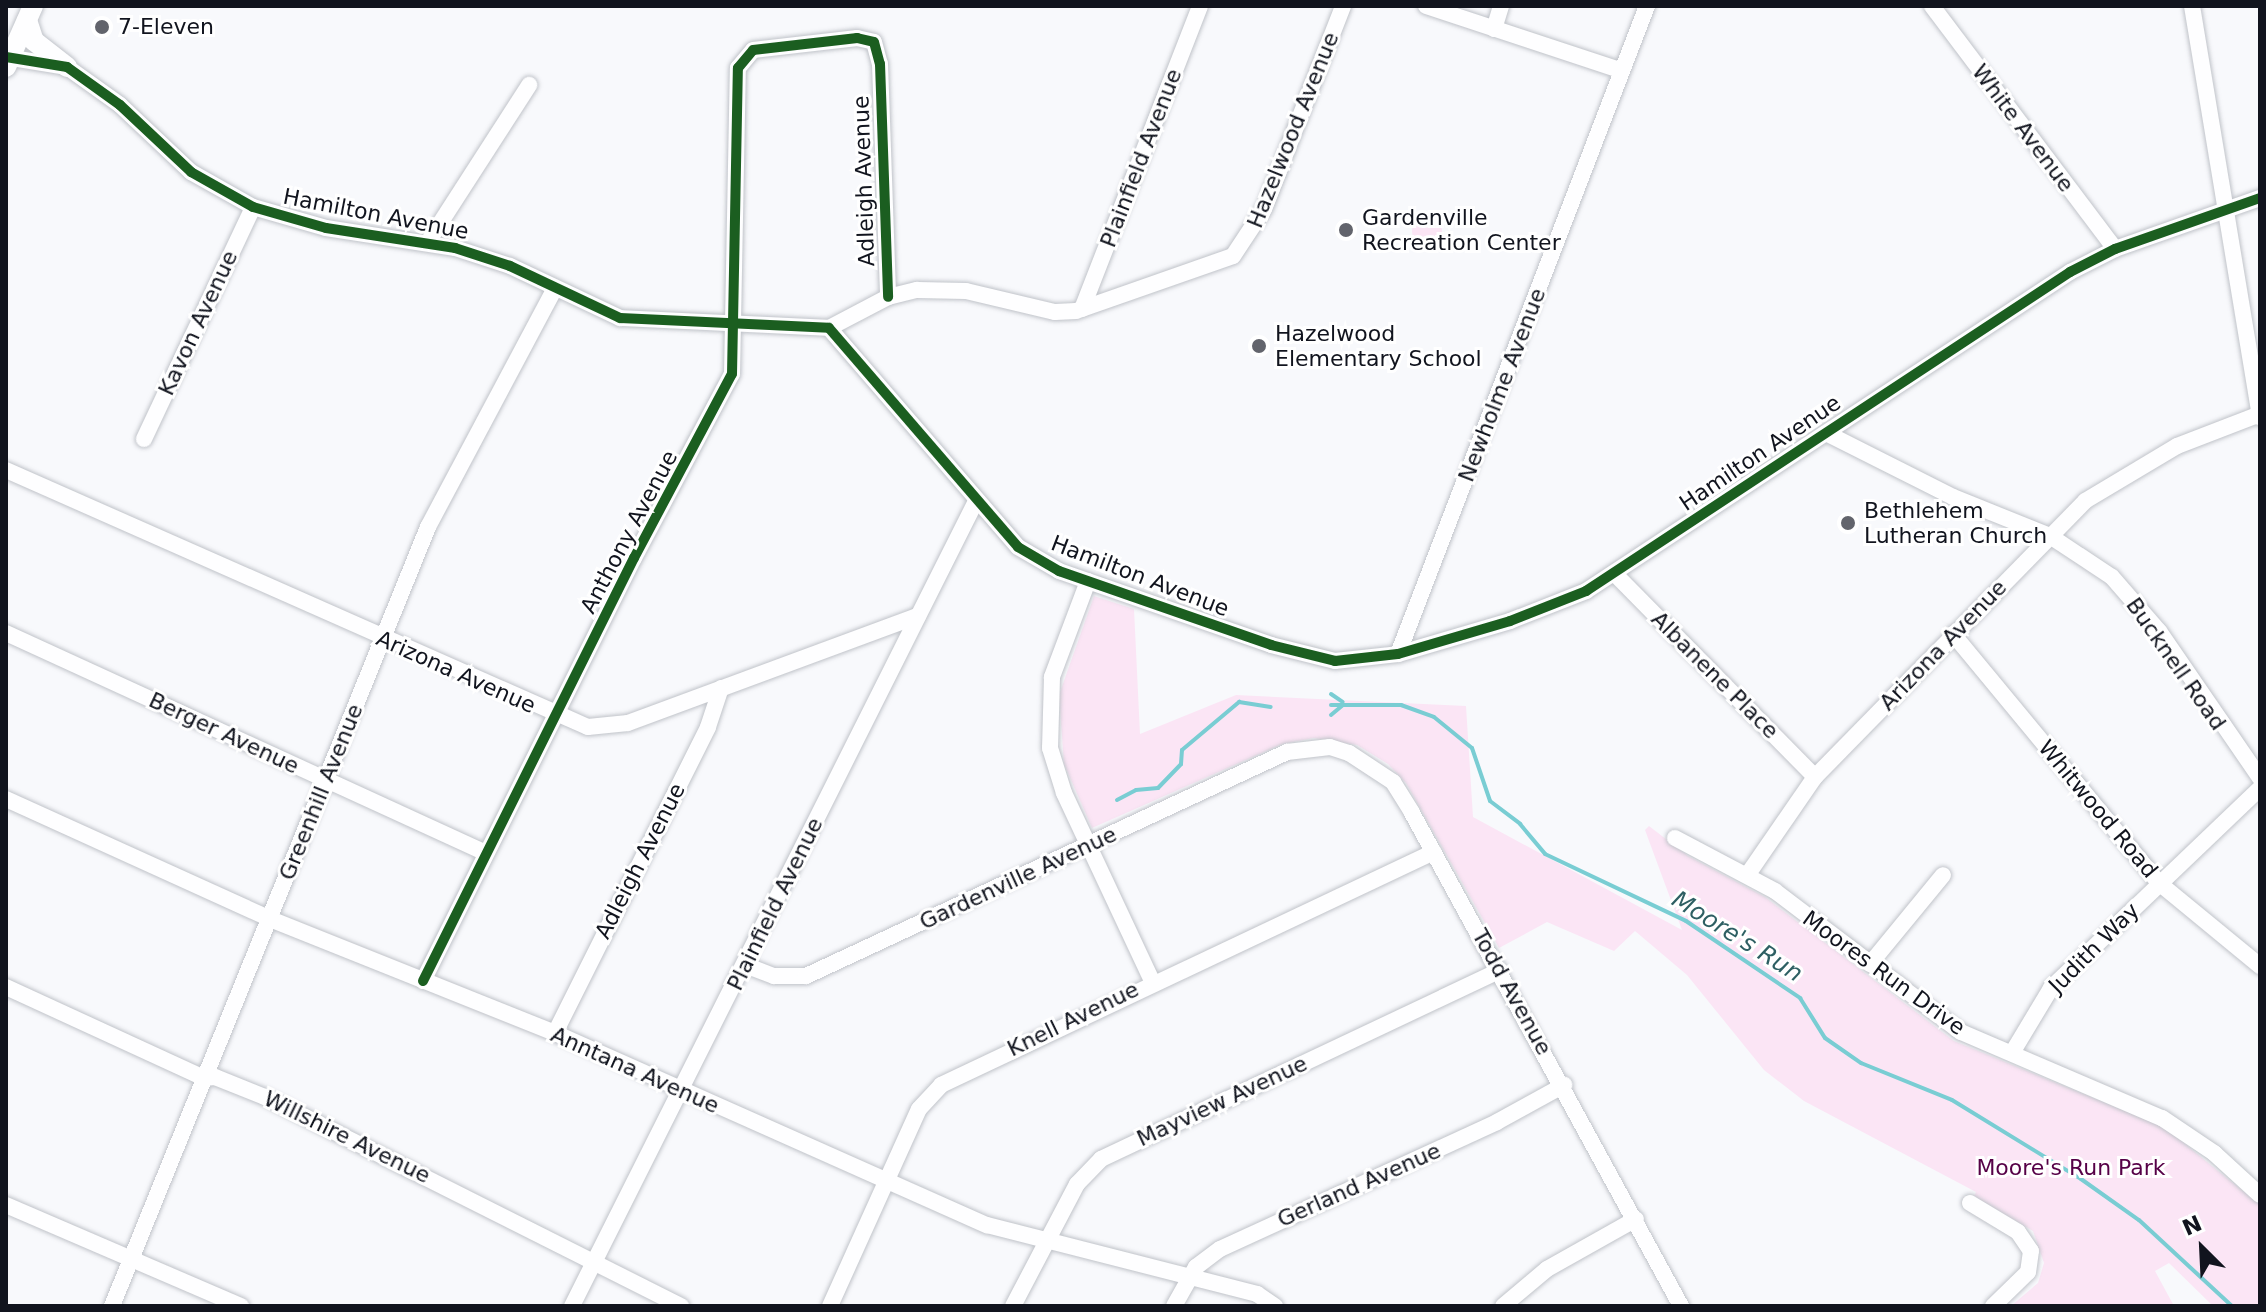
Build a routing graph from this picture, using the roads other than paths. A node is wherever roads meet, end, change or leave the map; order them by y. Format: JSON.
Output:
{"nodes":[{"id":1,"x":1200,"y":6,"type":"edge"},
{"id":2,"x":1343,"y":6,"type":"edge"},
{"id":3,"x":1426,"y":6,"type":"edge"},
{"id":4,"x":1501,"y":6,"type":"edge"},
{"id":5,"x":1647,"y":6,"type":"edge"},
{"id":6,"x":1932,"y":6,"type":"edge"},
{"id":7,"x":2192,"y":6,"type":"edge"},
{"id":8,"x":30,"y":13,"type":"edge"},
{"id":9,"x":1494,"y":29,"type":"junction"},
{"id":10,"x":8,"y":60,"type":"edge"},
{"id":11,"x":880,"y":64,"type":"joint"},
{"id":12,"x":67,"y":67,"type":"junction"},
{"id":13,"x":1622,"y":71,"type":"junction"},
{"id":14,"x":529,"y":85,"type":"dead end"},
{"id":15,"x":2260,"y":198,"type":"edge"},
{"id":16,"x":253,"y":207,"type":"junction"},
{"id":17,"x":2225,"y":210,"type":"junction"},
{"id":18,"x":428,"y":242,"type":"junction"},
{"id":19,"x":2115,"y":249,"type":"junction"},
{"id":20,"x":554,"y":290,"type":"junction"},
{"id":21,"x":888,"y":297,"type":"junction"},
{"id":22,"x":1082,"y":309,"type":"junction"},
{"id":23,"x":733,"y":322,"type":"junction"},
{"id":24,"x":829,"y":328,"type":"junction"},
{"id":25,"x":2260,"y":415,"type":"edge"},
{"id":26,"x":1826,"y":433,"type":"junction"},
{"id":27,"x":144,"y":439,"type":"dead end"},
{"id":28,"x":6,"y":470,"type":"edge"},
{"id":29,"x":976,"y":501,"type":"junction"},
{"id":30,"x":2050,"y":536,"type":"junction"},
{"id":31,"x":1614,"y":573,"type":"junction"},
{"id":32,"x":1088,"y":581,"type":"junction"},
{"id":33,"x":918,"y":616,"type":"junction"},
{"id":34,"x":6,"y":633,"type":"edge"},
{"id":35,"x":1953,"y":634,"type":"junction"},
{"id":36,"x":382,"y":640,"type":"junction"},
{"id":37,"x":1398,"y":654,"type":"junction"},
{"id":38,"x":721,"y":688,"type":"junction"},
{"id":39,"x":557,"y":717,"type":"junction"},
{"id":40,"x":1287,"y":752,"type":"joint"},
{"id":41,"x":1815,"y":777,"type":"junction"},
{"id":42,"x":2260,"y":778,"type":"edge"},
{"id":43,"x":327,"y":783,"type":"junction"},
{"id":44,"x":2260,"y":788,"type":"edge"},
{"id":45,"x":6,"y":799,"type":"edge"},
{"id":46,"x":1675,"y":838,"type":"dead end"},
{"id":47,"x":1089,"y":845,"type":"junction"},
{"id":48,"x":1434,"y":852,"type":"junction"},
{"id":49,"x":486,"y":853,"type":"junction"},
{"id":50,"x":1748,"y":874,"type":"junction"},
{"id":51,"x":1943,"y":875,"type":"dead end"},
{"id":52,"x":2159,"y":883,"type":"junction"},
{"id":53,"x":270,"y":919,"type":"junction"},
{"id":54,"x":1870,"y":964,"type":"junction"},
{"id":55,"x":745,"y":965,"type":"junction"},
{"id":56,"x":2260,"y":966,"type":"edge"},
{"id":57,"x":1500,"y":970,"type":"junction"},
{"id":58,"x":423,"y":981,"type":"junction"},
{"id":59,"x":1152,"y":981,"type":"junction"},
{"id":60,"x":6,"y":987,"type":"edge"},
{"id":61,"x":555,"y":1033,"type":"junction"},
{"id":62,"x":2012,"y":1053,"type":"junction"},
{"id":63,"x":204,"y":1078,"type":"junction"},
{"id":64,"x":1564,"y":1085,"type":"junction"},
{"id":65,"x":680,"y":1091,"type":"junction"},
{"id":66,"x":885,"y":1182,"type":"junction"},
{"id":67,"x":2260,"y":1195,"type":"edge"},
{"id":68,"x":1970,"y":1203,"type":"dead end"},
{"id":69,"x":6,"y":1205,"type":"edge"},
{"id":70,"x":1636,"y":1219,"type":"junction"},
{"id":71,"x":1047,"y":1241,"type":"junction"},
{"id":72,"x":133,"y":1259,"type":"junction"},
{"id":73,"x":594,"y":1262,"type":"junction"},
{"id":74,"x":1189,"y":1276,"type":"junction"},
{"id":75,"x":112,"y":1306,"type":"edge"},
{"id":76,"x":241,"y":1306,"type":"edge"},
{"id":77,"x":572,"y":1306,"type":"edge"},
{"id":78,"x":681,"y":1306,"type":"edge"},
{"id":79,"x":830,"y":1306,"type":"edge"},
{"id":80,"x":1013,"y":1306,"type":"edge"},
{"id":81,"x":1174,"y":1306,"type":"edge"},
{"id":82,"x":1275,"y":1306,"type":"edge"},
{"id":83,"x":1503,"y":1306,"type":"edge"},
{"id":84,"x":1681,"y":1306,"type":"edge"},
{"id":85,"x":1993,"y":1306,"type":"edge"}],
"edges":[{"from":1,"to":22,"type":"street","name":"Plainfield Avenue"},
{"from":2,"to":22,"type":"street","name":"Hazelwood Avenue"},
{"from":3,"to":9,"type":"street"},
{"from":4,"to":9,"type":"street"},
{"from":5,"to":13,"type":"street","name":"Newholme Avenue"},
{"from":6,"to":19,"type":"street","name":"White Avenue"},
{"from":7,"to":17,"type":"street"},
{"from":8,"to":10,"type":"main road"},
{"from":8,"to":12,"type":"main road"},
{"from":9,"to":13,"type":"street"},
{"from":10,"to":12,"type":"street","name":"Hamilton Avenue"},
{"from":11,"to":21,"type":"street","name":"Adleigh Avenue"},
{"from":11,"to":23,"type":"street","name":"Anthony Avenue"},
{"from":12,"to":16,"type":"street","name":"Hamilton Avenue"},
{"from":13,"to":37,"type":"street","name":"Newholme Avenue"},
{"from":14,"to":18,"type":"street"},
{"from":15,"to":17,"type":"street","name":"Hamilton Avenue"},
{"from":16,"to":18,"type":"street","name":"Hamilton Avenue"},
{"from":16,"to":27,"type":"street","name":"Kavon Avenue"},
{"from":17,"to":19,"type":"street","name":"Hamilton Avenue"},
{"from":17,"to":25,"type":"street"},
{"from":18,"to":20,"type":"street","name":"Hamilton Avenue"},
{"from":19,"to":26,"type":"street","name":"Hamilton Avenue"},
{"from":20,"to":23,"type":"street","name":"Hamilton Avenue"},
{"from":20,"to":36,"type":"street","name":"Greenhill Avenue"},
{"from":21,"to":22,"type":"street","name":"Hazelwood Avenue"},
{"from":21,"to":24,"type":"street","name":"Hazelwood Avenue"},
{"from":23,"to":24,"type":"street","name":"Hamilton Avenue"},
{"from":23,"to":39,"type":"street","name":"Anthony Avenue"},
{"from":24,"to":29,"type":"street","name":"Hamilton Avenue"},
{"from":25,"to":30,"type":"street","name":"Arizona Avenue"},
{"from":26,"to":30,"type":"street","name":"Bucknell Road"},
{"from":26,"to":31,"type":"street","name":"Hamilton Avenue"},
{"from":28,"to":36,"type":"street","name":"Arizona Avenue"},
{"from":29,"to":32,"type":"street","name":"Hamilton Avenue"},
{"from":29,"to":33,"type":"street","name":"Plainfield Avenue"},
{"from":30,"to":35,"type":"street","name":"Arizona Avenue"},
{"from":30,"to":42,"type":"street","name":"Bucknell Road"},
{"from":31,"to":37,"type":"street","name":"Hamilton Avenue"},
{"from":31,"to":41,"type":"street","name":"Albanene Place"},
{"from":32,"to":37,"type":"street","name":"Hamilton Avenue"},
{"from":32,"to":47,"type":"street"},
{"from":33,"to":38,"type":"street","name":"Arizona Avenue"},
{"from":33,"to":55,"type":"street","name":"Plainfield Avenue"},
{"from":34,"to":43,"type":"street","name":"Berger Avenue"},
{"from":35,"to":41,"type":"street","name":"Arizona Avenue"},
{"from":35,"to":52,"type":"street","name":"Whitwood Road"},
{"from":36,"to":39,"type":"street","name":"Arizona Avenue"},
{"from":36,"to":43,"type":"street","name":"Greenhill Avenue"},
{"from":38,"to":39,"type":"street","name":"Arizona Avenue"},
{"from":38,"to":61,"type":"street","name":"Adleigh Avenue"},
{"from":39,"to":49,"type":"street","name":"Anthony Avenue"},
{"from":40,"to":47,"type":"street","name":"Gardenville Avenue"},
{"from":40,"to":48,"type":"street","name":"Todd Avenue"},
{"from":41,"to":50,"type":"street","name":"Arizona Avenue"},
{"from":43,"to":49,"type":"street","name":"Berger Avenue"},
{"from":43,"to":53,"type":"street","name":"Greenhill Avenue"},
{"from":44,"to":52,"type":"street","name":"Judith Way"},
{"from":45,"to":53,"type":"street","name":"Anntana Avenue"},
{"from":46,"to":50,"type":"street","name":"Moores Run Drive"},
{"from":47,"to":55,"type":"street","name":"Gardenville Avenue"},
{"from":47,"to":59,"type":"street"},
{"from":48,"to":57,"type":"street","name":"Todd Avenue"},
{"from":48,"to":59,"type":"street","name":"Knell Avenue"},
{"from":49,"to":58,"type":"street","name":"Anthony Avenue"},
{"from":50,"to":54,"type":"street","name":"Moores Run Drive"},
{"from":51,"to":54,"type":"street"},
{"from":52,"to":56,"type":"street","name":"Whitwood Road"},
{"from":52,"to":62,"type":"street","name":"Judith Way"},
{"from":53,"to":58,"type":"street","name":"Anntana Avenue"},
{"from":53,"to":63,"type":"street","name":"Greenhill Avenue"},
{"from":54,"to":62,"type":"street","name":"Moores Run Drive"},
{"from":55,"to":65,"type":"street","name":"Plainfield Avenue"},
{"from":57,"to":64,"type":"street","name":"Todd Avenue"},
{"from":57,"to":71,"type":"street","name":"Mayview Avenue"},
{"from":58,"to":61,"type":"street","name":"Anntana Avenue"},
{"from":59,"to":66,"type":"street","name":"Knell Avenue"},
{"from":60,"to":63,"type":"street","name":"Willshire Avenue"},
{"from":61,"to":65,"type":"street","name":"Anntana Avenue"},
{"from":62,"to":67,"type":"street","name":"Moores Run Drive"},
{"from":63,"to":72,"type":"street","name":"Greenhill Avenue"},
{"from":63,"to":73,"type":"street","name":"Willshire Avenue"},
{"from":64,"to":70,"type":"street","name":"Todd Avenue"},
{"from":64,"to":74,"type":"street","name":"Gerland Avenue"},
{"from":65,"to":66,"type":"street","name":"Anntana Avenue"},
{"from":65,"to":73,"type":"street","name":"Plainfield Avenue"},
{"from":66,"to":71,"type":"street","name":"Anntana Avenue"},
{"from":66,"to":79,"type":"street","name":"Knell Avenue"},
{"from":68,"to":85,"type":"street"},
{"from":69,"to":72,"type":"street"},
{"from":70,"to":83,"type":"street"},
{"from":70,"to":84,"type":"street","name":"Todd Avenue"},
{"from":71,"to":74,"type":"street","name":"Anntana Avenue"},
{"from":71,"to":80,"type":"street","name":"Mayview Avenue"},
{"from":72,"to":75,"type":"street","name":"Greenhill Avenue"},
{"from":72,"to":76,"type":"street"},
{"from":73,"to":77,"type":"street","name":"Plainfield Avenue"},
{"from":73,"to":78,"type":"street","name":"Willshire Avenue"},
{"from":74,"to":81,"type":"street","name":"Gerland Avenue"},
{"from":74,"to":82,"type":"street","name":"Anntana Avenue"}]}
